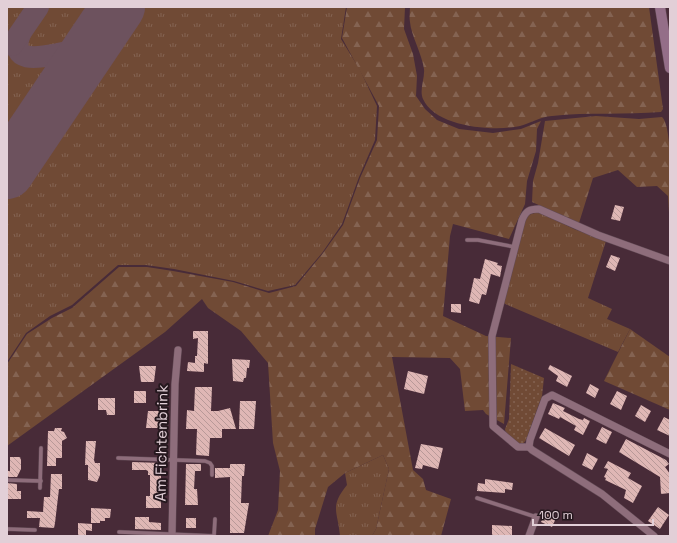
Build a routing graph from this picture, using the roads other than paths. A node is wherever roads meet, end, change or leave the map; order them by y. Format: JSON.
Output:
{"nodes":[{"id":1,"x":660,"y":7,"type":"edge"},
{"id":2,"x":670,"y":68,"type":"edge"},
{"id":3,"x":466,"y":240,"type":"dead end"},
{"id":4,"x":515,"y":247,"type":"junction"},
{"id":5,"x":670,"y":260,"type":"edge"},
{"id":6,"x":178,"y":350,"type":"dead end"},
{"id":7,"x":530,"y":447,"type":"junction"},
{"id":8,"x":42,"y":448,"type":"dead end"},
{"id":9,"x":670,"y":454,"type":"edge"},
{"id":10,"x":118,"y":458,"type":"dead end"},
{"id":11,"x":174,"y":460,"type":"junction"},
{"id":12,"x":212,"y":475,"type":"dead end"},
{"id":13,"x":7,"y":480,"type":"edge"},
{"id":14,"x":41,"y":481,"type":"junction"},
{"id":15,"x":40,"y":488,"type":"dead end"},
{"id":16,"x":478,"y":498,"type":"dead end"},
{"id":17,"x":536,"y":517,"type":"joint"},
{"id":18,"x":215,"y":519,"type":"dead end"},
{"id":19,"x":7,"y":529,"type":"edge"},
{"id":20,"x":35,"y":530,"type":"dead end"},
{"id":21,"x":119,"y":532,"type":"dead end"},
{"id":22,"x":172,"y":535,"type":"edge"},
{"id":23,"x":214,"y":536,"type":"edge"},
{"id":24,"x":529,"y":536,"type":"edge"},
{"id":25,"x":654,"y":536,"type":"edge"}],
"edges":[{"from":1,"to":2,"type":"main road"},
{"from":3,"to":4,"type":"lane"},
{"from":4,"to":5,"type":"street"},
{"from":4,"to":7,"type":"street"},
{"from":6,"to":11,"type":"street","name":"Am Fichtenbrink"},
{"from":7,"to":9,"type":"street"},
{"from":7,"to":25,"type":"street"},
{"from":8,"to":14,"type":"lane"},
{"from":10,"to":11,"type":"lane"},
{"from":11,"to":12,"type":"lane"},
{"from":11,"to":22,"type":"street","name":"Am Fichtenbrink"},
{"from":13,"to":14,"type":"lane"},
{"from":14,"to":15,"type":"lane"},
{"from":16,"to":17,"type":"lane"},
{"from":17,"to":24,"type":"street"},
{"from":18,"to":23,"type":"lane"},
{"from":19,"to":20,"type":"lane"},
{"from":21,"to":22,"type":"lane"},
{"from":22,"to":23,"type":"lane"}]}
